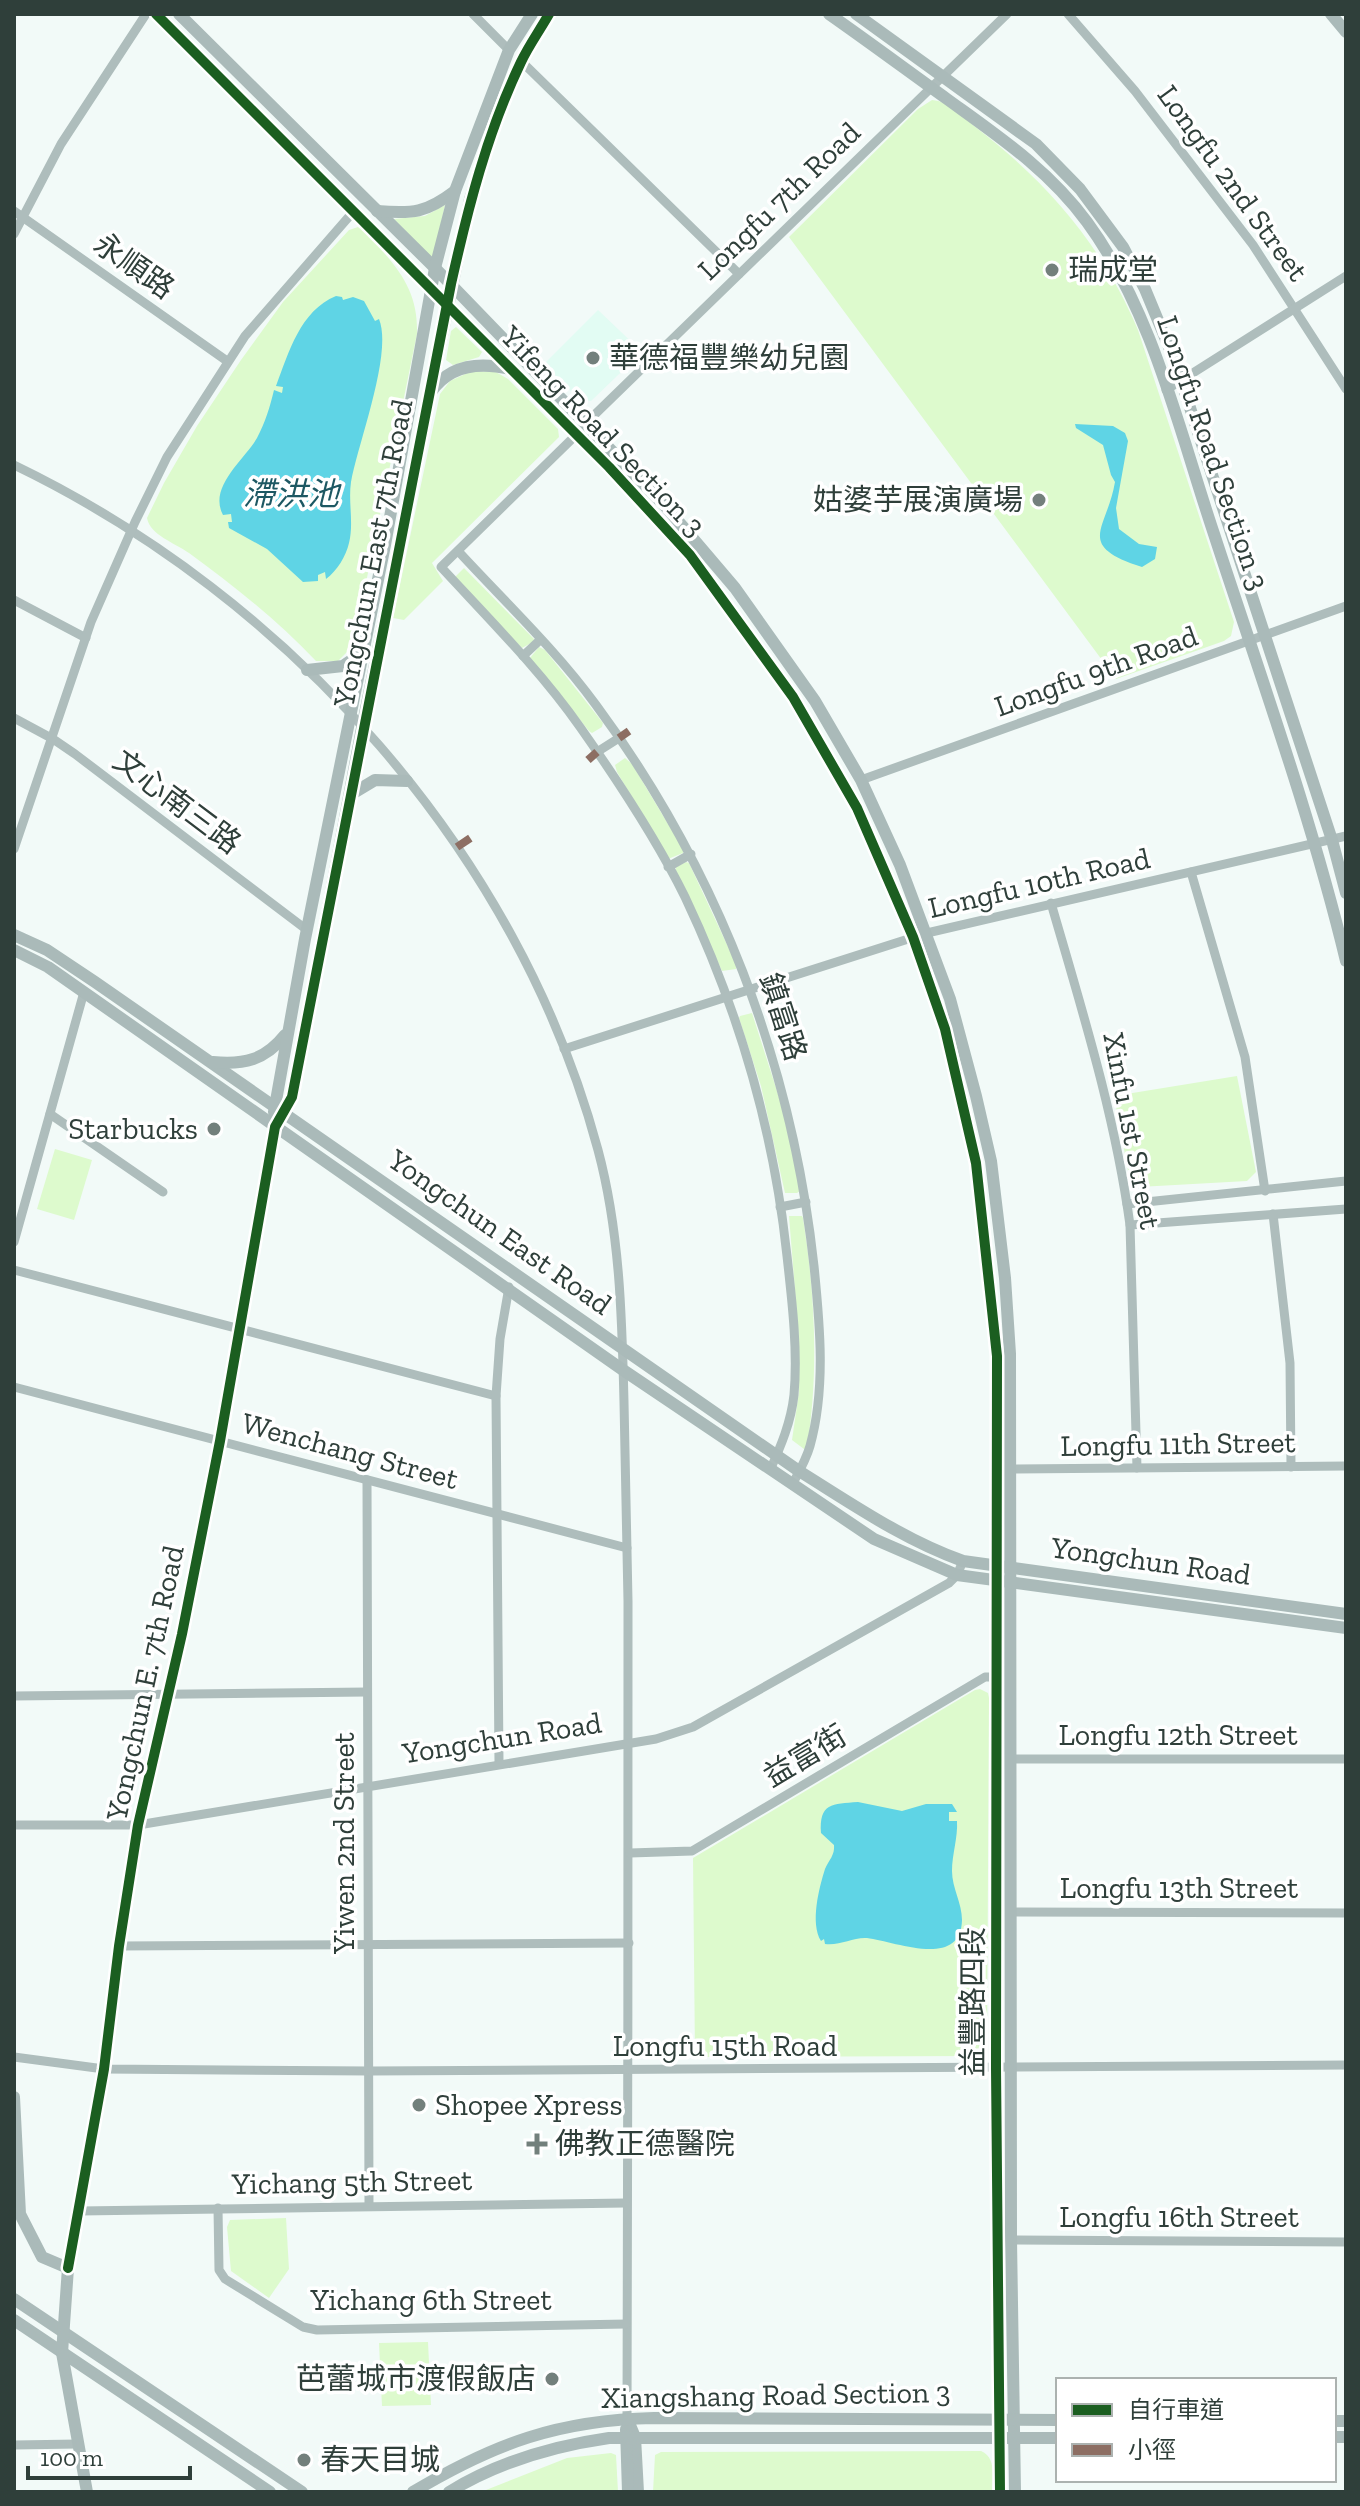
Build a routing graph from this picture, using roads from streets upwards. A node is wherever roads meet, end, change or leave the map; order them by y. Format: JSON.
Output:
{"nodes":[{"id":1,"x":146,"y":14,"type":"edge"},
{"id":2,"x":156,"y":14,"type":"edge"},
{"id":3,"x":179,"y":14,"type":"edge"},
{"id":4,"x":473,"y":14,"type":"edge"},
{"id":5,"x":532,"y":14,"type":"edge"},
{"id":6,"x":549,"y":14,"type":"edge"},
{"id":7,"x":829,"y":14,"type":"edge"},
{"id":8,"x":856,"y":14,"type":"edge"},
{"id":9,"x":1007,"y":14,"type":"edge"},
{"id":10,"x":1068,"y":14,"type":"edge"},
{"id":11,"x":1331,"y":14,"type":"edge"},
{"id":12,"x":1346,"y":32,"type":"edge"},
{"id":13,"x":509,"y":50,"type":"junction"},
{"id":14,"x":521,"y":61,"type":"junction"},
{"id":15,"x":942,"y":77,"type":"junction"},
{"id":16,"x":930,"y":86,"type":"junction"},
{"id":17,"x":455,"y":191,"type":"junction"},
{"id":18,"x":376,"y":211,"type":"junction"},
{"id":19,"x":353,"y":212,"type":"junction"},
{"id":20,"x":18,"y":214,"type":"edge"},
{"id":21,"x":14,"y":234,"type":"edge"},
{"id":22,"x":435,"y":268,"type":"junction"},
{"id":23,"x":739,"y":274,"type":"junction"},
{"id":24,"x":1346,"y":276,"type":"edge"},
{"id":25,"x":451,"y":284,"type":"junction"},
{"id":26,"x":431,"y":288,"type":"junction"},
{"id":27,"x":447,"y":304,"type":"junction"},
{"id":28,"x":1294,"y":307,"type":"junction"},
{"id":29,"x":227,"y":361,"type":"junction"},
{"id":30,"x":511,"y":369,"type":"junction"},
{"id":31,"x":1180,"y":382,"type":"junction"},
{"id":32,"x":1346,"y":389,"type":"edge"},
{"id":33,"x":1166,"y":390,"type":"junction"},
{"id":34,"x":429,"y":395,"type":"junction"},
{"id":35,"x":585,"y":424,"type":"junction"},
{"id":36,"x":575,"y":436,"type":"junction"},
{"id":37,"x":14,"y":465,"type":"edge"},
{"id":38,"x":131,"y":530,"type":"junction"},
{"id":39,"x":459,"y":552,"type":"junction"},
{"id":40,"x":14,"y":600,"type":"edge"},
{"id":41,"x":1346,"y":606,"type":"edge"},
{"id":42,"x":1264,"y":636,"type":"junction"},
{"id":43,"x":771,"y":637,"type":"junction"},
{"id":44,"x":86,"y":638,"type":"junction"},
{"id":45,"x":540,"y":640,"type":"junction"},
{"id":46,"x":1249,"y":641,"type":"junction"},
{"id":47,"x":759,"y":646,"type":"junction"},
{"id":48,"x":362,"y":653,"type":"junction"},
{"id":49,"x":523,"y":656,"type":"junction"},
{"id":50,"x":307,"y":670,"type":"junction"},
{"id":51,"x":349,"y":714,"type":"junction"},
{"id":52,"x":14,"y":718,"type":"edge"},
{"id":53,"x":362,"y":728,"type":"junction"},
{"id":54,"x":619,"y":738,"type":"junction"},
{"id":55,"x":53,"y":739,"type":"junction"},
{"id":56,"x":597,"y":752,"type":"junction"},
{"id":57,"x":861,"y":780,"type":"junction"},
{"id":58,"x":407,"y":781,"type":"junction"},
{"id":59,"x":350,"y":795,"type":"junction"},
{"id":60,"x":1346,"y":836,"type":"edge"},
{"id":61,"x":1332,"y":840,"type":"junction"},
{"id":62,"x":1315,"y":844,"type":"junction"},
{"id":63,"x":14,"y":849,"type":"edge"},
{"id":64,"x":691,"y":854,"type":"junction"},
{"id":65,"x":668,"y":867,"type":"junction"},
{"id":66,"x":1191,"y":872,"type":"junction"},
{"id":67,"x":1346,"y":893,"type":"edge"},
{"id":68,"x":1051,"y":903,"type":"junction"},
{"id":69,"x":307,"y":930,"type":"junction"},
{"id":70,"x":927,"y":933,"type":"junction"},
{"id":71,"x":14,"y":935,"type":"edge"},
{"id":72,"x":913,"y":937,"type":"junction"},
{"id":73,"x":14,"y":950,"type":"edge"},
{"id":74,"x":1346,"y":961,"type":"edge"},
{"id":75,"x":750,"y":988,"type":"junction"},
{"id":76,"x":84,"y":992,"type":"junction"},
{"id":77,"x":726,"y":996,"type":"junction"},
{"id":78,"x":287,"y":1033,"type":"junction"},
{"id":79,"x":564,"y":1049,"type":"junction"},
{"id":80,"x":209,"y":1061,"type":"junction"},
{"id":81,"x":278,"y":1109,"type":"junction"},
{"id":82,"x":50,"y":1114,"type":"junction"},
{"id":83,"x":275,"y":1127,"type":"junction"},
{"id":84,"x":1346,"y":1181,"type":"edge"},
{"id":85,"x":1265,"y":1191,"type":"junction"},
{"id":86,"x":163,"y":1192,"type":"dead end"},
{"id":87,"x":806,"y":1202,"type":"junction"},
{"id":88,"x":1127,"y":1204,"type":"junction"},
{"id":89,"x":780,"y":1207,"type":"junction"},
{"id":90,"x":1346,"y":1209,"type":"edge"},
{"id":91,"x":1273,"y":1214,"type":"junction"},
{"id":92,"x":1130,"y":1225,"type":"junction"},
{"id":93,"x":14,"y":1242,"type":"edge"},
{"id":94,"x":14,"y":1270,"type":"edge"},
{"id":95,"x":509,"y":1287,"type":"junction"},
{"id":96,"x":240,"y":1330,"type":"junction"},
{"id":97,"x":623,"y":1350,"type":"junction"},
{"id":98,"x":623,"y":1370,"type":"junction"},
{"id":99,"x":14,"y":1387,"type":"edge"},
{"id":100,"x":496,"y":1396,"type":"junction"},
{"id":101,"x":220,"y":1441,"type":"junction"},
{"id":102,"x":777,"y":1455,"type":"junction"},
{"id":103,"x":1346,"y":1466,"type":"edge"},
{"id":104,"x":1291,"y":1467,"type":"junction"},
{"id":105,"x":1137,"y":1468,"type":"junction"},
{"id":106,"x":1011,"y":1469,"type":"junction"},
{"id":107,"x":770,"y":1470,"type":"junction"},
{"id":108,"x":799,"y":1471,"type":"junction"},
{"id":109,"x":367,"y":1480,"type":"junction"},
{"id":110,"x":792,"y":1485,"type":"junction"},
{"id":111,"x":497,"y":1515,"type":"junction"},
{"id":112,"x":627,"y":1548,"type":"junction"},
{"id":113,"x":963,"y":1561,"type":"junction"},
{"id":114,"x":997,"y":1567,"type":"junction"},
{"id":115,"x":1011,"y":1568,"type":"junction"},
{"id":116,"x":957,"y":1575,"type":"junction"},
{"id":117,"x":1004,"y":1583,"type":"junction"},
{"id":118,"x":1346,"y":1614,"type":"edge"},
{"id":119,"x":1346,"y":1628,"type":"edge"},
{"id":120,"x":997,"y":1677,"type":"junction"},
{"id":121,"x":367,"y":1692,"type":"junction"},
{"id":122,"x":171,"y":1693,"type":"junction"},
{"id":123,"x":14,"y":1696,"type":"edge"},
{"id":124,"x":629,"y":1745,"type":"junction"},
{"id":125,"x":1011,"y":1759,"type":"junction"},
{"id":126,"x":1346,"y":1759,"type":"edge"},
{"id":127,"x":499,"y":1763,"type":"junction"},
{"id":128,"x":370,"y":1785,"type":"junction"},
{"id":129,"x":14,"y":1825,"type":"edge"},
{"id":130,"x":138,"y":1825,"type":"junction"},
{"id":131,"x":630,"y":1853,"type":"junction"},
{"id":132,"x":1012,"y":1912,"type":"junction"},
{"id":133,"x":1346,"y":1913,"type":"edge"},
{"id":134,"x":629,"y":1943,"type":"junction"},
{"id":135,"x":368,"y":1945,"type":"junction"},
{"id":136,"x":119,"y":1946,"type":"junction"},
{"id":137,"x":14,"y":2057,"type":"edge"},
{"id":138,"x":1346,"y":2065,"type":"edge"},
{"id":139,"x":996,"y":2068,"type":"junction"},
{"id":140,"x":1012,"y":2068,"type":"junction"},
{"id":141,"x":104,"y":2069,"type":"junction"},
{"id":142,"x":370,"y":2071,"type":"junction"},
{"id":143,"x":629,"y":2071,"type":"junction"},
{"id":144,"x":14,"y":2097,"type":"edge"},
{"id":145,"x":625,"y":2203,"type":"junction"},
{"id":146,"x":369,"y":2206,"type":"junction"},
{"id":147,"x":218,"y":2208,"type":"junction"},
{"id":148,"x":80,"y":2211,"type":"junction"},
{"id":149,"x":1011,"y":2240,"type":"junction"},
{"id":150,"x":1346,"y":2242,"type":"edge"},
{"id":151,"x":68,"y":2268,"type":"junction"},
{"id":152,"x":14,"y":2299,"type":"edge"},
{"id":153,"x":14,"y":2320,"type":"edge"},
{"id":154,"x":626,"y":2324,"type":"junction"},
{"id":155,"x":62,"y":2332,"type":"junction"},
{"id":156,"x":62,"y":2353,"type":"junction"},
{"id":157,"x":627,"y":2418,"type":"junction"},
{"id":158,"x":1000,"y":2419,"type":"junction"},
{"id":159,"x":1015,"y":2420,"type":"junction"},
{"id":160,"x":1056,"y":2420,"type":"edge"},
{"id":161,"x":630,"y":2438,"type":"junction"},
{"id":162,"x":1000,"y":2438,"type":"junction"},
{"id":163,"x":1015,"y":2438,"type":"junction"},
{"id":164,"x":1056,"y":2438,"type":"edge"},
{"id":165,"x":78,"y":2444,"type":"junction"},
{"id":166,"x":14,"y":2445,"type":"edge"},
{"id":167,"x":87,"y":2492,"type":"edge"},
{"id":168,"x":270,"y":2492,"type":"edge"},
{"id":169,"x":302,"y":2492,"type":"edge"},
{"id":170,"x":413,"y":2492,"type":"edge"},
{"id":171,"x":449,"y":2492,"type":"edge"},
{"id":172,"x":628,"y":2492,"type":"edge"},
{"id":173,"x":638,"y":2492,"type":"edge"},
{"id":174,"x":1000,"y":2492,"type":"edge"},
{"id":175,"x":1015,"y":2492,"type":"edge"}],
"edges":[{"from":1,"to":20,"type":"street"},
{"from":2,"to":19,"type":"street","name":"Yifeng Road Section 3"},
{"from":3,"to":18,"type":"street","name":"Yifeng Road Section 3"},
{"from":4,"to":13,"type":"street"},
{"from":5,"to":13,"type":"street","name":"Yongchun East 7th Road"},
{"from":6,"to":14,"type":"street","name":"Yongchun East 7th Road"},
{"from":7,"to":16,"type":"street","name":"Longfu Road Section 3"},
{"from":8,"to":15,"type":"street","name":"Longfu Road Section 3"},
{"from":9,"to":15,"type":"street","name":"Longfu 7th Road"},
{"from":10,"to":28,"type":"street","name":"Longfu 2nd Street"},
{"from":11,"to":12,"type":"street"},
{"from":13,"to":17,"type":"street","name":"Yongchun East 7th Road"},
{"from":14,"to":23,"type":"street"},
{"from":14,"to":25,"type":"street","name":"Yongchun East 7th Road"},
{"from":15,"to":16,"type":"street","name":"Longfu 7th Road"},
{"from":15,"to":31,"type":"street","name":"Longfu Road Section 3"},
{"from":16,"to":23,"type":"street","name":"Longfu 7th Road"},
{"from":16,"to":33,"type":"street","name":"Longfu Road Section 3"},
{"from":17,"to":18,"type":"street"},
{"from":17,"to":22,"type":"street","name":"Yongchun East 7th Road"},
{"from":18,"to":22,"type":"street","name":"Yifeng Road Section 3"},
{"from":19,"to":26,"type":"street","name":"Yifeng Road Section 3"},
{"from":19,"to":29,"type":"street"},
{"from":20,"to":21,"type":"street"},
{"from":20,"to":29,"type":"street","name":"永順路"},
{"from":22,"to":25,"type":"street","name":"Yifeng Road Section 3"},
{"from":22,"to":26,"type":"street","name":"Yongchun East 7th Road"},
{"from":23,"to":35,"type":"street","name":"Longfu 7th Road"},
{"from":24,"to":28,"type":"street"},
{"from":25,"to":27,"type":"street","name":"Yongchun East 7th Road"},
{"from":25,"to":35,"type":"street","name":"Yifeng Road Section 3"},
{"from":26,"to":27,"type":"street","name":"Yifeng Road Section 3"},
{"from":26,"to":48,"type":"street","name":"Yongchun East 7th Road"},
{"from":27,"to":30,"type":"street","name":"Yifeng Road Section 3"},
{"from":27,"to":34,"type":"street","name":"Yongchun East 7th Road"},
{"from":28,"to":31,"type":"street"},
{"from":28,"to":32,"type":"street","name":"Longfu 2nd Street"},
{"from":29,"to":38,"type":"street"},
{"from":30,"to":34,"type":"street"},
{"from":30,"to":36,"type":"street","name":"Yifeng Road Section 3"},
{"from":31,"to":33,"type":"street"},
{"from":31,"to":42,"type":"street","name":"Longfu Road Section 3"},
{"from":33,"to":46,"type":"street","name":"Longfu Road Section 3"},
{"from":34,"to":53,"type":"street","name":"Yongchun East 7th Road"},
{"from":35,"to":43,"type":"street","name":"Yifeng Road Section 3"},
{"from":36,"to":39,"type":"street"},
{"from":36,"to":47,"type":"street","name":"Yifeng Road Section 3"},
{"from":37,"to":38,"type":"street"},
{"from":38,"to":44,"type":"street"},
{"from":38,"to":50,"type":"street"},
{"from":39,"to":45,"type":"street","name":"鎮富路"},
{"from":39,"to":49,"type":"street","name":"鎮富路"},
{"from":40,"to":44,"type":"street"},
{"from":41,"to":42,"type":"street","name":"Longfu 9th Road"},
{"from":42,"to":46,"type":"street","name":"Longfu 9th Road"},
{"from":42,"to":61,"type":"street","name":"Longfu Road Section 3"},
{"from":43,"to":47,"type":"street"},
{"from":43,"to":57,"type":"street","name":"Yifeng Road Section 3"},
{"from":44,"to":55,"type":"street"},
{"from":45,"to":49,"type":"street"},
{"from":45,"to":54,"type":"street","name":"鎮富路"},
{"from":46,"to":57,"type":"street","name":"Longfu 9th Road"},
{"from":46,"to":62,"type":"street","name":"Longfu Road Section 3"},
{"from":47,"to":72,"type":"street","name":"Yifeng Road Section 3"},
{"from":48,"to":50,"type":"street"},
{"from":48,"to":51,"type":"street","name":"Yongchun East 7th Road"},
{"from":49,"to":56,"type":"street","name":"鎮富路"},
{"from":50,"to":51,"type":"street"},
{"from":51,"to":53,"type":"street"},
{"from":51,"to":69,"type":"street","name":"Yongchun East 7th Road"},
{"from":52,"to":55,"type":"street","name":"文心南三路"},
{"from":53,"to":58,"type":"street"},
{"from":53,"to":59,"type":"street","name":"Yongchun East 7th Road"},
{"from":54,"to":56,"type":"street"},
{"from":54,"to":64,"type":"street","name":"鎮富路"},
{"from":55,"to":63,"type":"street"},
{"from":55,"to":69,"type":"street","name":"文心南三路"},
{"from":56,"to":65,"type":"street","name":"鎮富路"},
{"from":57,"to":70,"type":"street","name":"Yifeng Road Section 3"},
{"from":58,"to":59,"type":"street"},
{"from":58,"to":79,"type":"street"},
{"from":59,"to":81,"type":"street","name":"Yongchun East 7th Road"},
{"from":60,"to":61,"type":"street","name":"Longfu 10th Road"},
{"from":61,"to":62,"type":"street","name":"Longfu 10th Road"},
{"from":61,"to":67,"type":"street","name":"Longfu Road Section 3"},
{"from":62,"to":66,"type":"street","name":"Longfu 10th Road"},
{"from":62,"to":74,"type":"street","name":"Longfu Road Section 3"},
{"from":64,"to":65,"type":"street"},
{"from":64,"to":75,"type":"street","name":"鎮富路"},
{"from":65,"to":77,"type":"street","name":"鎮富路"},
{"from":66,"to":68,"type":"street","name":"Longfu 10th Road"},
{"from":66,"to":85,"type":"street"},
{"from":68,"to":70,"type":"street","name":"Longfu 10th Road"},
{"from":68,"to":88,"type":"street","name":"Xinfu 1st Street"},
{"from":69,"to":78,"type":"street","name":"Yongchun East 7th Road"},
{"from":70,"to":72,"type":"street","name":"Longfu 10th Road"},
{"from":70,"to":106,"type":"street","name":"Yifeng Road Section 3"},
{"from":71,"to":80,"type":"street","name":"Yongchun East Road"},
{"from":72,"to":75,"type":"street","name":"Longfu 10th Road"},
{"from":72,"to":114,"type":"street","name":"Yifeng Road Section 3"},
{"from":73,"to":76,"type":"street","name":"Yongchun East Road"},
{"from":75,"to":77,"type":"street","name":"Longfu 10th Road"},
{"from":75,"to":87,"type":"street","name":"鎮富路"},
{"from":76,"to":82,"type":"street"},
{"from":76,"to":83,"type":"street","name":"Yongchun East Road"},
{"from":77,"to":79,"type":"street","name":"Longfu 10th Road"},
{"from":77,"to":89,"type":"street","name":"鎮富路"},
{"from":78,"to":80,"type":"street"},
{"from":78,"to":81,"type":"street","name":"Yongchun East 7th Road"},
{"from":79,"to":97,"type":"street"},
{"from":80,"to":81,"type":"street","name":"Yongchun East Road"},
{"from":81,"to":83,"type":"street","name":"Yongchun E. 7th Road"},
{"from":81,"to":97,"type":"street","name":"Yongchun East Road"},
{"from":82,"to":86,"type":"street"},
{"from":82,"to":93,"type":"street"},
{"from":83,"to":95,"type":"street","name":"Yongchun East Road"},
{"from":83,"to":96,"type":"street","name":"Yongchun E. 7th Road"},
{"from":84,"to":85,"type":"street"},
{"from":85,"to":88,"type":"street"},
{"from":87,"to":89,"type":"street"},
{"from":87,"to":108,"type":"street","name":"鎮富路"},
{"from":88,"to":92,"type":"street","name":"Xinfu 1st Street"},
{"from":89,"to":102,"type":"street","name":"鎮富路"},
{"from":90,"to":91,"type":"street"},
{"from":91,"to":92,"type":"street"},
{"from":91,"to":104,"type":"street"},
{"from":92,"to":105,"type":"street","name":"Xinfu 1st Street"},
{"from":94,"to":96,"type":"street"},
{"from":95,"to":98,"type":"street","name":"Yongchun East Road"},
{"from":95,"to":100,"type":"street"},
{"from":96,"to":100,"type":"street"},
{"from":96,"to":101,"type":"street","name":"Yongchun E. 7th Road"},
{"from":97,"to":98,"type":"street"},
{"from":97,"to":102,"type":"street","name":"Yongchun East Road"},
{"from":98,"to":107,"type":"street","name":"Yongchun East Road"},
{"from":98,"to":112,"type":"street"},
{"from":99,"to":101,"type":"street","name":"Wenchang Street"},
{"from":100,"to":111,"type":"street"},
{"from":101,"to":109,"type":"street","name":"Wenchang Street"},
{"from":101,"to":122,"type":"street","name":"Yongchun E. 7th Road"},
{"from":102,"to":107,"type":"street","name":"鎮富路"},
{"from":102,"to":108,"type":"street","name":"Yongchun East Road"},
{"from":103,"to":104,"type":"street","name":"Longfu 11th Street"},
{"from":104,"to":105,"type":"street","name":"Longfu 11th Street"},
{"from":105,"to":106,"type":"street","name":"Longfu 11th Street"},
{"from":106,"to":115,"type":"street","name":"Yifeng Road Section 3"},
{"from":107,"to":110,"type":"street","name":"Yongchun East Road"},
{"from":108,"to":110,"type":"street","name":"鎮富路"},
{"from":108,"to":113,"type":"street","name":"Yongchun East Road"},
{"from":109,"to":111,"type":"street","name":"Wenchang Street"},
{"from":109,"to":121,"type":"street","name":"Yiwen 2nd Street"},
{"from":110,"to":116,"type":"street","name":"Yongchun East Road"},
{"from":111,"to":112,"type":"street","name":"Wenchang Street"},
{"from":111,"to":127,"type":"street"},
{"from":112,"to":124,"type":"street"},
{"from":113,"to":114,"type":"street","name":"Yongchun Road"},
{"from":113,"to":116,"type":"street"},
{"from":114,"to":115,"type":"street","name":"Yongchun Road"},
{"from":114,"to":117,"type":"street","name":"益豐路四段"},
{"from":115,"to":117,"type":"street","name":"Yifeng Road Section 3"},
{"from":115,"to":118,"type":"street","name":"Yongchun Road"},
{"from":116,"to":117,"type":"street","name":"Yongchun Road"},
{"from":116,"to":124,"type":"street","name":"Yongchun Road"},
{"from":117,"to":119,"type":"street","name":"Yongchun Road"},
{"from":117,"to":120,"type":"street","name":"益豐路四段"},
{"from":117,"to":125,"type":"street"},
{"from":120,"to":131,"type":"street","name":"益富街"},
{"from":120,"to":139,"type":"street","name":"益豐路四段"},
{"from":121,"to":122,"type":"street"},
{"from":121,"to":128,"type":"street","name":"Yiwen 2nd Street"},
{"from":122,"to":123,"type":"street"},
{"from":122,"to":130,"type":"street","name":"Yongchun E. 7th Road"},
{"from":124,"to":127,"type":"street","name":"Yongchun Road"},
{"from":124,"to":131,"type":"street"},
{"from":125,"to":126,"type":"street","name":"Longfu 12th Street"},
{"from":125,"to":132,"type":"street"},
{"from":127,"to":128,"type":"street","name":"Yongchun Road"},
{"from":128,"to":130,"type":"street","name":"Yongchun Road"},
{"from":128,"to":135,"type":"street","name":"Yiwen 2nd Street"},
{"from":129,"to":130,"type":"street","name":"Yongchun Road"},
{"from":130,"to":136,"type":"street","name":"Yongchun E. 7th Road"},
{"from":131,"to":134,"type":"street"},
{"from":132,"to":133,"type":"street","name":"Longfu 13th Street"},
{"from":132,"to":140,"type":"street"},
{"from":134,"to":135,"type":"street"},
{"from":134,"to":143,"type":"street"},
{"from":135,"to":136,"type":"street"},
{"from":135,"to":142,"type":"street","name":"Yiwen 2nd Street"},
{"from":136,"to":141,"type":"street","name":"Yongchun E. 7th Road"},
{"from":137,"to":141,"type":"street","name":"Longfu 15th Road"},
{"from":138,"to":140,"type":"street","name":"Longfu 15th Road"},
{"from":139,"to":140,"type":"street","name":"Longfu 15th Road"},
{"from":139,"to":143,"type":"street","name":"Longfu 15th Road"},
{"from":139,"to":158,"type":"street","name":"益豐路四段"},
{"from":140,"to":149,"type":"street"},
{"from":141,"to":142,"type":"street","name":"Longfu 15th Road"},
{"from":141,"to":148,"type":"street","name":"Yongchun E. 7th Road"},
{"from":142,"to":143,"type":"street","name":"Longfu 15th Road"},
{"from":142,"to":146,"type":"street","name":"Yiwen 2nd Street"},
{"from":143,"to":145,"type":"street"},
{"from":144,"to":151,"type":"street"},
{"from":145,"to":146,"type":"street","name":"Yichang 5th Street"},
{"from":145,"to":154,"type":"street"},
{"from":146,"to":147,"type":"street","name":"Yichang 5th Street"},
{"from":147,"to":148,"type":"street","name":"Yichang 5th Street"},
{"from":147,"to":154,"type":"street","name":"Yichang 6th Street"},
{"from":148,"to":151,"type":"street","name":"Yongchun E. 7th Road"},
{"from":149,"to":150,"type":"street","name":"Longfu 16th Street"},
{"from":149,"to":159,"type":"street"},
{"from":151,"to":155,"type":"street","name":"Yongchun E. 7th Road"},
{"from":152,"to":155,"type":"street"},
{"from":153,"to":156,"type":"street"},
{"from":154,"to":157,"type":"street"},
{"from":155,"to":156,"type":"street","name":"Yongchun E. 7th Road"},
{"from":155,"to":169,"type":"street"},
{"from":156,"to":165,"type":"street","name":"Yongchun E. 7th Road"},
{"from":156,"to":168,"type":"street"},
{"from":157,"to":158,"type":"street","name":"Xiangshang Road Section 3"},
{"from":157,"to":161,"type":"street"},
{"from":157,"to":170,"type":"street","name":"Xiangshang Road Section 3"},
{"from":158,"to":159,"type":"street","name":"Xiangshang Road Section 3"},
{"from":158,"to":162,"type":"street","name":"益豐路四段"},
{"from":159,"to":160,"type":"street","name":"Xiangshang Road Section 3"},
{"from":159,"to":163,"type":"street"},
{"from":161,"to":162,"type":"street","name":"Xiangshang Road Section 3"},
{"from":161,"to":171,"type":"street","name":"Xiangshang Road Section 3"},
{"from":161,"to":172,"type":"street"},
{"from":161,"to":173,"type":"street"},
{"from":162,"to":163,"type":"street","name":"Xiangshang Road Section 3"},
{"from":162,"to":174,"type":"street","name":"益豐路四段"},
{"from":163,"to":164,"type":"street","name":"Xiangshang Road Section 3"},
{"from":163,"to":175,"type":"street"},
{"from":165,"to":166,"type":"street"},
{"from":165,"to":167,"type":"street","name":"Yongchun E. 7th Road"}]}
